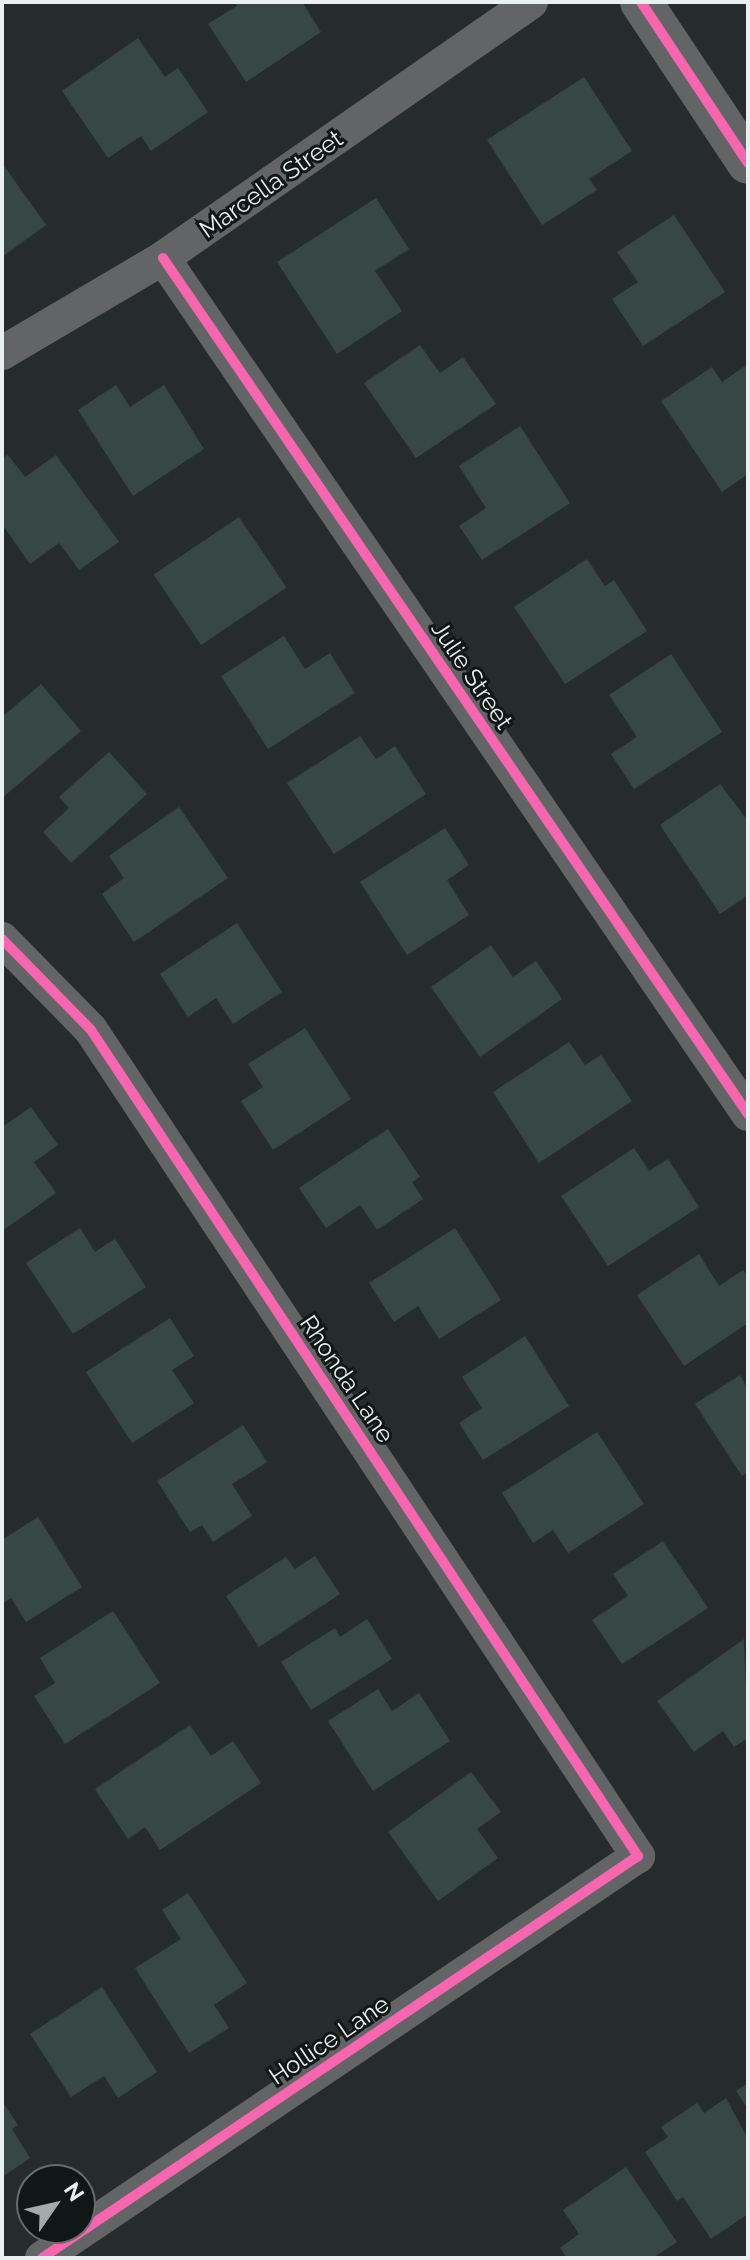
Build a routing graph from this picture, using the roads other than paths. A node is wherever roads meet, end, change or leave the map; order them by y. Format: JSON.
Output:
{"nodes":[{"id":1,"x":531,"y":2,"type":"edge"},
{"id":2,"x":641,"y":2,"type":"edge"},
{"id":3,"x":748,"y":163,"type":"edge"},
{"id":4,"x":163,"y":258,"type":"junction"},
{"id":5,"x":2,"y":353,"type":"edge"},
{"id":6,"x":2,"y":939,"type":"edge"},
{"id":7,"x":748,"y":1114,"type":"edge"},
{"id":8,"x":638,"y":1856,"type":"joint"},
{"id":9,"x":42,"y":2258,"type":"edge"}],
"edges":[{"from":1,"to":4,"type":"street","name":"Marcella Street"},
{"from":2,"to":3,"type":"street"},
{"from":4,"to":5,"type":"street","name":"Marcella Street"},
{"from":4,"to":7,"type":"street","name":"Julie Street"},
{"from":6,"to":8,"type":"street","name":"Rhonda Lane"},
{"from":8,"to":9,"type":"street","name":"Hollice Lane"}]}
